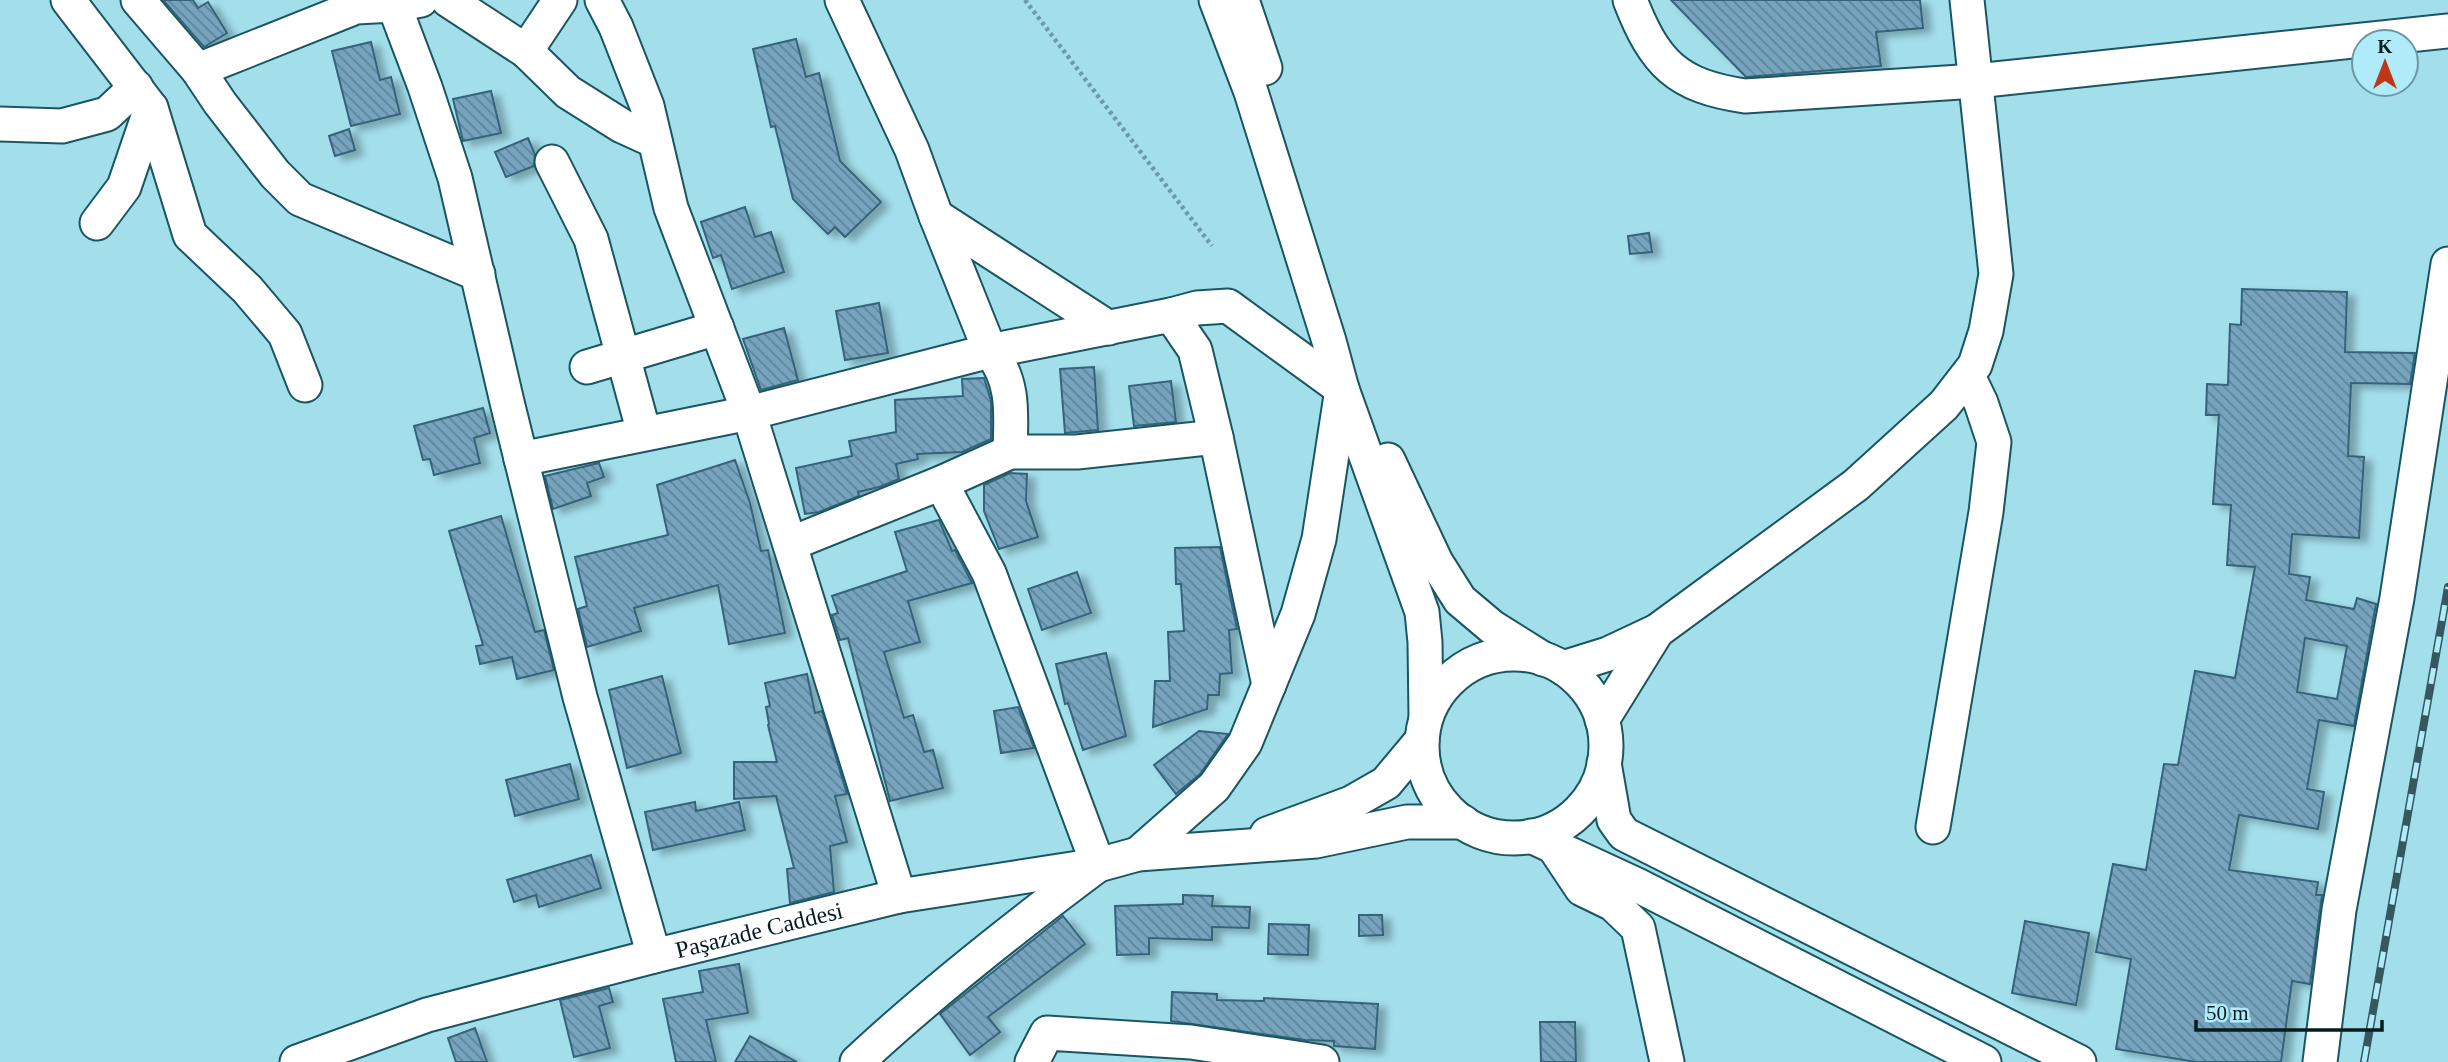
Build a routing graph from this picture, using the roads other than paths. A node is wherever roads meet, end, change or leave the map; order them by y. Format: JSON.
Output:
{"nodes":[{"id":1,"x":68,"y":0,"type":"edge"},
{"id":2,"x":138,"y":0,"type":"edge"},
{"id":3,"x":448,"y":0,"type":"edge"},
{"id":4,"x":560,"y":0,"type":"edge"},
{"id":5,"x":602,"y":0,"type":"edge"},
{"id":6,"x":842,"y":0,"type":"edge"},
{"id":7,"x":1216,"y":0,"type":"edge"},
{"id":8,"x":1242,"y":0,"type":"edge"},
{"id":9,"x":1630,"y":0,"type":"edge"},
{"id":10,"x":1967,"y":0,"type":"edge"},
{"id":11,"x":401,"y":2,"type":"edge"},
{"id":12,"x":2448,"y":31,"type":"edge"},
{"id":13,"x":526,"y":51,"type":"junction"},
{"id":14,"x":198,"y":70,"type":"junction"},
{"id":15,"x":1976,"y":81,"type":"junction"},
{"id":16,"x":143,"y":97,"type":"junction"},
{"id":17,"x":0,"y":124,"type":"edge"},
{"id":18,"x":656,"y":141,"type":"junction"},
{"id":19,"x":552,"y":162,"type":"dead end"},
{"id":20,"x":936,"y":216,"type":"junction"},
{"id":21,"x":97,"y":223,"type":"dead end"},
{"id":22,"x":2448,"y":264,"type":"edge"},
{"id":23,"x":478,"y":274,"type":"junction"},
{"id":24,"x":1171,"y":315,"type":"junction"},
{"id":25,"x":717,"y":328,"type":"junction"},
{"id":26,"x":1108,"y":328,"type":"junction"},
{"id":27,"x":990,"y":351,"type":"junction"},
{"id":28,"x":623,"y":356,"type":"junction"},
{"id":29,"x":587,"y":367,"type":"dead end"},
{"id":30,"x":1968,"y":376,"type":"junction"},
{"id":31,"x":305,"y":385,"type":"dead end"},
{"id":32,"x":1342,"y":389,"type":"junction"},
{"id":33,"x":749,"y":413,"type":"junction"},
{"id":34,"x":644,"y":433,"type":"junction"},
{"id":35,"x":1216,"y":437,"type":"junction"},
{"id":36,"x":1010,"y":452,"type":"junction"},
{"id":37,"x":521,"y":459,"type":"junction"},
{"id":38,"x":941,"y":483,"type":"junction"},
{"id":39,"x":790,"y":544,"type":"junction"},
{"id":40,"x":1657,"y":631,"type":"junction"},
{"id":41,"x":1553,"y":663,"type":"junction"},
{"id":42,"x":1269,"y":685,"type":"junction"},
{"id":43,"x":1602,"y":720,"type":"junction"},
{"id":44,"x":1424,"y":729,"type":"junction"},
{"id":45,"x":1604,"y":763,"type":"junction"},
{"id":46,"x":1463,"y":822,"type":"junction"},
{"id":47,"x":1933,"y":827,"type":"dead end"},
{"id":48,"x":1542,"y":841,"type":"junction"},
{"id":49,"x":1233,"y":848,"type":"junction"},
{"id":50,"x":1138,"y":854,"type":"junction"},
{"id":51,"x":1098,"y":865,"type":"junction"},
{"id":52,"x":899,"y":896,"type":"junction"},
{"id":53,"x":653,"y":956,"type":"junction"},
{"id":54,"x":1158,"y":1051,"type":"edge"},
{"id":55,"x":297,"y":1062,"type":"edge"},
{"id":56,"x":857,"y":1062,"type":"edge"},
{"id":57,"x":1032,"y":1062,"type":"edge"},
{"id":58,"x":1322,"y":1062,"type":"edge"},
{"id":59,"x":1667,"y":1062,"type":"edge"},
{"id":60,"x":1984,"y":1062,"type":"edge"},
{"id":61,"x":2079,"y":1062,"type":"edge"},
{"id":62,"x":2320,"y":1062,"type":"edge"}],
"edges":[{"from":1,"to":16,"type":"street"},
{"from":2,"to":14,"type":"street"},
{"from":3,"to":13,"type":"street"},
{"from":4,"to":13,"type":"street"},
{"from":5,"to":18,"type":"street"},
{"from":6,"to":20,"type":"street"},
{"from":7,"to":32,"type":"street"},
{"from":8,"to":41,"type":"street"},
{"from":9,"to":15,"type":"street"},
{"from":10,"to":15,"type":"street"},
{"from":11,"to":14,"type":"street"},
{"from":11,"to":23,"type":"street"},
{"from":12,"to":15,"type":"street"},
{"from":13,"to":18,"type":"street"},
{"from":14,"to":23,"type":"street"},
{"from":15,"to":30,"type":"street"},
{"from":16,"to":17,"type":"street"},
{"from":16,"to":21,"type":"street"},
{"from":16,"to":31,"type":"street"},
{"from":18,"to":25,"type":"street"},
{"from":19,"to":28,"type":"street"},
{"from":20,"to":26,"type":"street"},
{"from":20,"to":27,"type":"street"},
{"from":22,"to":62,"type":"street"},
{"from":23,"to":37,"type":"street"},
{"from":24,"to":26,"type":"street"},
{"from":24,"to":32,"type":"street"},
{"from":24,"to":35,"type":"street"},
{"from":25,"to":28,"type":"street"},
{"from":25,"to":33,"type":"street"},
{"from":26,"to":27,"type":"street"},
{"from":27,"to":33,"type":"street"},
{"from":27,"to":36,"type":"street"},
{"from":28,"to":29,"type":"street"},
{"from":28,"to":34,"type":"street"},
{"from":30,"to":40,"type":"street"},
{"from":30,"to":47,"type":"street"},
{"from":32,"to":42,"type":"street"},
{"from":32,"to":44,"type":"street"},
{"from":33,"to":34,"type":"street"},
{"from":33,"to":39,"type":"street"},
{"from":34,"to":37,"type":"street"},
{"from":35,"to":36,"type":"street"},
{"from":35,"to":42,"type":"street"},
{"from":36,"to":38,"type":"street"},
{"from":37,"to":53,"type":"street"},
{"from":38,"to":39,"type":"street"},
{"from":38,"to":51,"type":"street"},
{"from":39,"to":52,"type":"street"},
{"from":40,"to":41,"type":"street"},
{"from":40,"to":43,"type":"street"},
{"from":41,"to":43,"type":"street"},
{"from":41,"to":44,"type":"street"},
{"from":42,"to":50,"type":"street"},
{"from":43,"to":45,"type":"street"},
{"from":44,"to":46,"type":"street"},
{"from":44,"to":49,"type":"street"},
{"from":45,"to":48,"type":"street"},
{"from":45,"to":61,"type":"street"},
{"from":46,"to":48,"type":"street"},
{"from":46,"to":49,"type":"street","name":"Paşazade Caddesi"},
{"from":48,"to":59,"type":"street"},
{"from":48,"to":60,"type":"street"},
{"from":49,"to":50,"type":"street","name":"Paşazade Caddesi"},
{"from":50,"to":51,"type":"street","name":"Paşazade Caddesi"},
{"from":51,"to":52,"type":"street","name":"Paşazade Caddesi"},
{"from":51,"to":56,"type":"street"},
{"from":52,"to":53,"type":"street","name":"Paşazade Caddesi"},
{"from":53,"to":55,"type":"street","name":"Paşazade Caddesi"},
{"from":54,"to":57,"type":"street"},
{"from":54,"to":58,"type":"street"}]}
